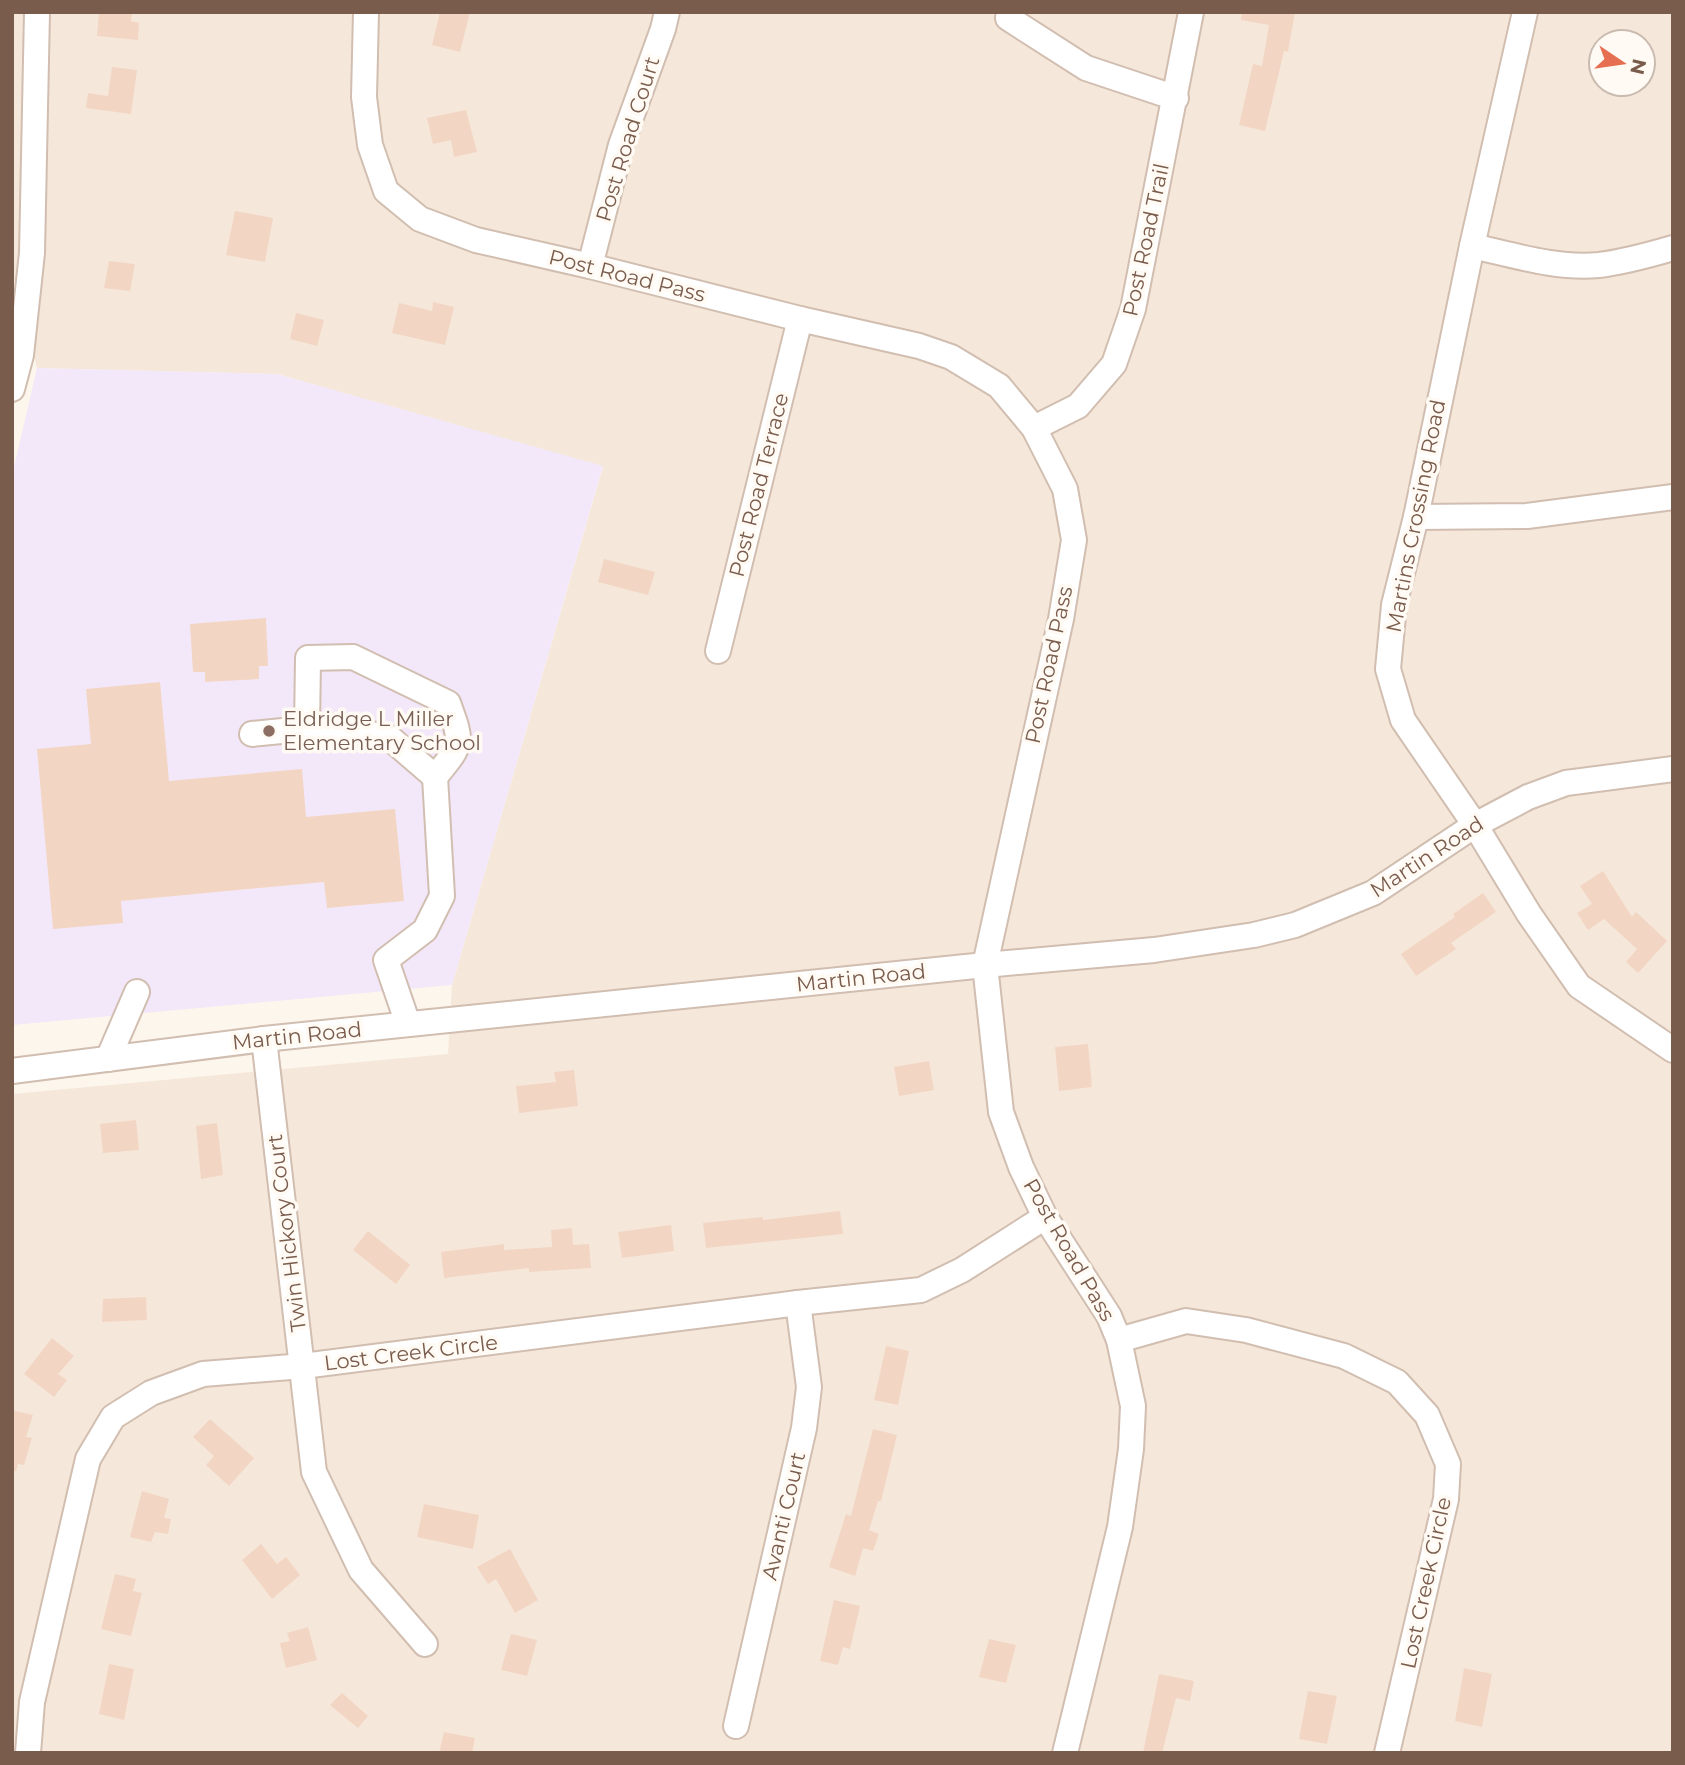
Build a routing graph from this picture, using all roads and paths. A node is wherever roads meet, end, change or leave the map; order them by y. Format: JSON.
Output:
{"nodes":[{"id":1,"x":37,"y":12,"type":"edge"},
{"id":2,"x":366,"y":12,"type":"edge"},
{"id":3,"x":667,"y":12,"type":"edge"},
{"id":4,"x":1191,"y":12,"type":"edge"},
{"id":5,"x":1525,"y":12,"type":"edge"},
{"id":6,"x":1008,"y":18,"type":"dead end"},
{"id":7,"x":1176,"y":98,"type":"junction"},
{"id":8,"x":1472,"y":246,"type":"junction"},
{"id":9,"x":1673,"y":248,"type":"edge"},
{"id":10,"x":590,"y":266,"type":"junction"},
{"id":11,"x":800,"y":320,"type":"junction"},
{"id":12,"x":17,"y":354,"type":"edge"},
{"id":13,"x":12,"y":389,"type":"edge"},
{"id":14,"x":1034,"y":428,"type":"junction"},
{"id":15,"x":1673,"y":497,"type":"edge"},
{"id":16,"x":1416,"y":517,"type":"junction"},
{"id":17,"x":719,"y":652,"type":"dead end"},
{"id":18,"x":307,"y":729,"type":"junction"},
{"id":19,"x":252,"y":734,"type":"dead end"},
{"id":20,"x":1673,"y":769,"type":"edge"},
{"id":21,"x":435,"y":777,"type":"junction"},
{"id":22,"x":1475,"y":825,"type":"junction"},
{"id":23,"x":985,"y":965,"type":"junction"},
{"id":24,"x":137,"y":992,"type":"dead end"},
{"id":25,"x":408,"y":1024,"type":"junction"},
{"id":26,"x":264,"y":1039,"type":"junction"},
{"id":27,"x":1673,"y":1050,"type":"edge"},
{"id":28,"x":108,"y":1059,"type":"junction"},
{"id":29,"x":12,"y":1071,"type":"edge"},
{"id":30,"x":1045,"y":1217,"type":"junction"},
{"id":31,"x":797,"y":1303,"type":"junction"},
{"id":32,"x":1119,"y":1340,"type":"junction"},
{"id":33,"x":303,"y":1366,"type":"junction"},
{"id":34,"x":425,"y":1644,"type":"dead end"},
{"id":35,"x":736,"y":1726,"type":"dead end"},
{"id":36,"x":28,"y":1753,"type":"edge"},
{"id":37,"x":1065,"y":1753,"type":"edge"},
{"id":38,"x":1387,"y":1753,"type":"edge"}],
"edges":[{"from":1,"to":12,"type":"street"},
{"from":2,"to":10,"type":"street","name":"Post Road Pass"},
{"from":3,"to":10,"type":"street","name":"Post Road Court"},
{"from":4,"to":7,"type":"street","name":"Post Road Trail"},
{"from":5,"to":8,"type":"street","name":"Martins Crossing Road"},
{"from":6,"to":7,"type":"street"},
{"from":7,"to":14,"type":"street","name":"Post Road Trail"},
{"from":8,"to":9,"type":"street"},
{"from":8,"to":16,"type":"street","name":"Martins Crossing Road"},
{"from":10,"to":11,"type":"street","name":"Post Road Pass"},
{"from":11,"to":14,"type":"street","name":"Post Road Pass"},
{"from":11,"to":17,"type":"street","name":"Post Road Terrace"},
{"from":12,"to":13,"type":"street"},
{"from":14,"to":23,"type":"street","name":"Post Road Pass"},
{"from":15,"to":16,"type":"street"},
{"from":16,"to":22,"type":"street","name":"Martins Crossing Road"},
{"from":18,"to":19,"type":"street"},
{"from":18,"to":21,"type":"street"},
{"from":18,"to":21,"type":"street"},
{"from":20,"to":22,"type":"street","name":"Martin Road"},
{"from":21,"to":25,"type":"street"},
{"from":22,"to":23,"type":"street","name":"Martin Road"},
{"from":22,"to":27,"type":"street","name":"Martins Crossing Road"},
{"from":23,"to":25,"type":"street","name":"Martin Road"},
{"from":23,"to":30,"type":"street","name":"Post Road Pass"},
{"from":24,"to":28,"type":"street"},
{"from":25,"to":26,"type":"street","name":"Martin Road"},
{"from":26,"to":28,"type":"street","name":"Martin Road"},
{"from":26,"to":33,"type":"street","name":"Twin Hickory Court"},
{"from":28,"to":29,"type":"street","name":"Martin Road"},
{"from":30,"to":31,"type":"street","name":"Lost Creek Circle"},
{"from":30,"to":32,"type":"street","name":"Post Road Pass"},
{"from":31,"to":33,"type":"street","name":"Lost Creek Circle"},
{"from":31,"to":35,"type":"street","name":"Avanti Court"},
{"from":32,"to":37,"type":"street","name":"Post Road Pass"},
{"from":32,"to":38,"type":"street","name":"Lost Creek Circle"},
{"from":33,"to":34,"type":"street","name":"Twin Hickory Court"},
{"from":33,"to":36,"type":"street","name":"Lost Creek Circle"}]}
